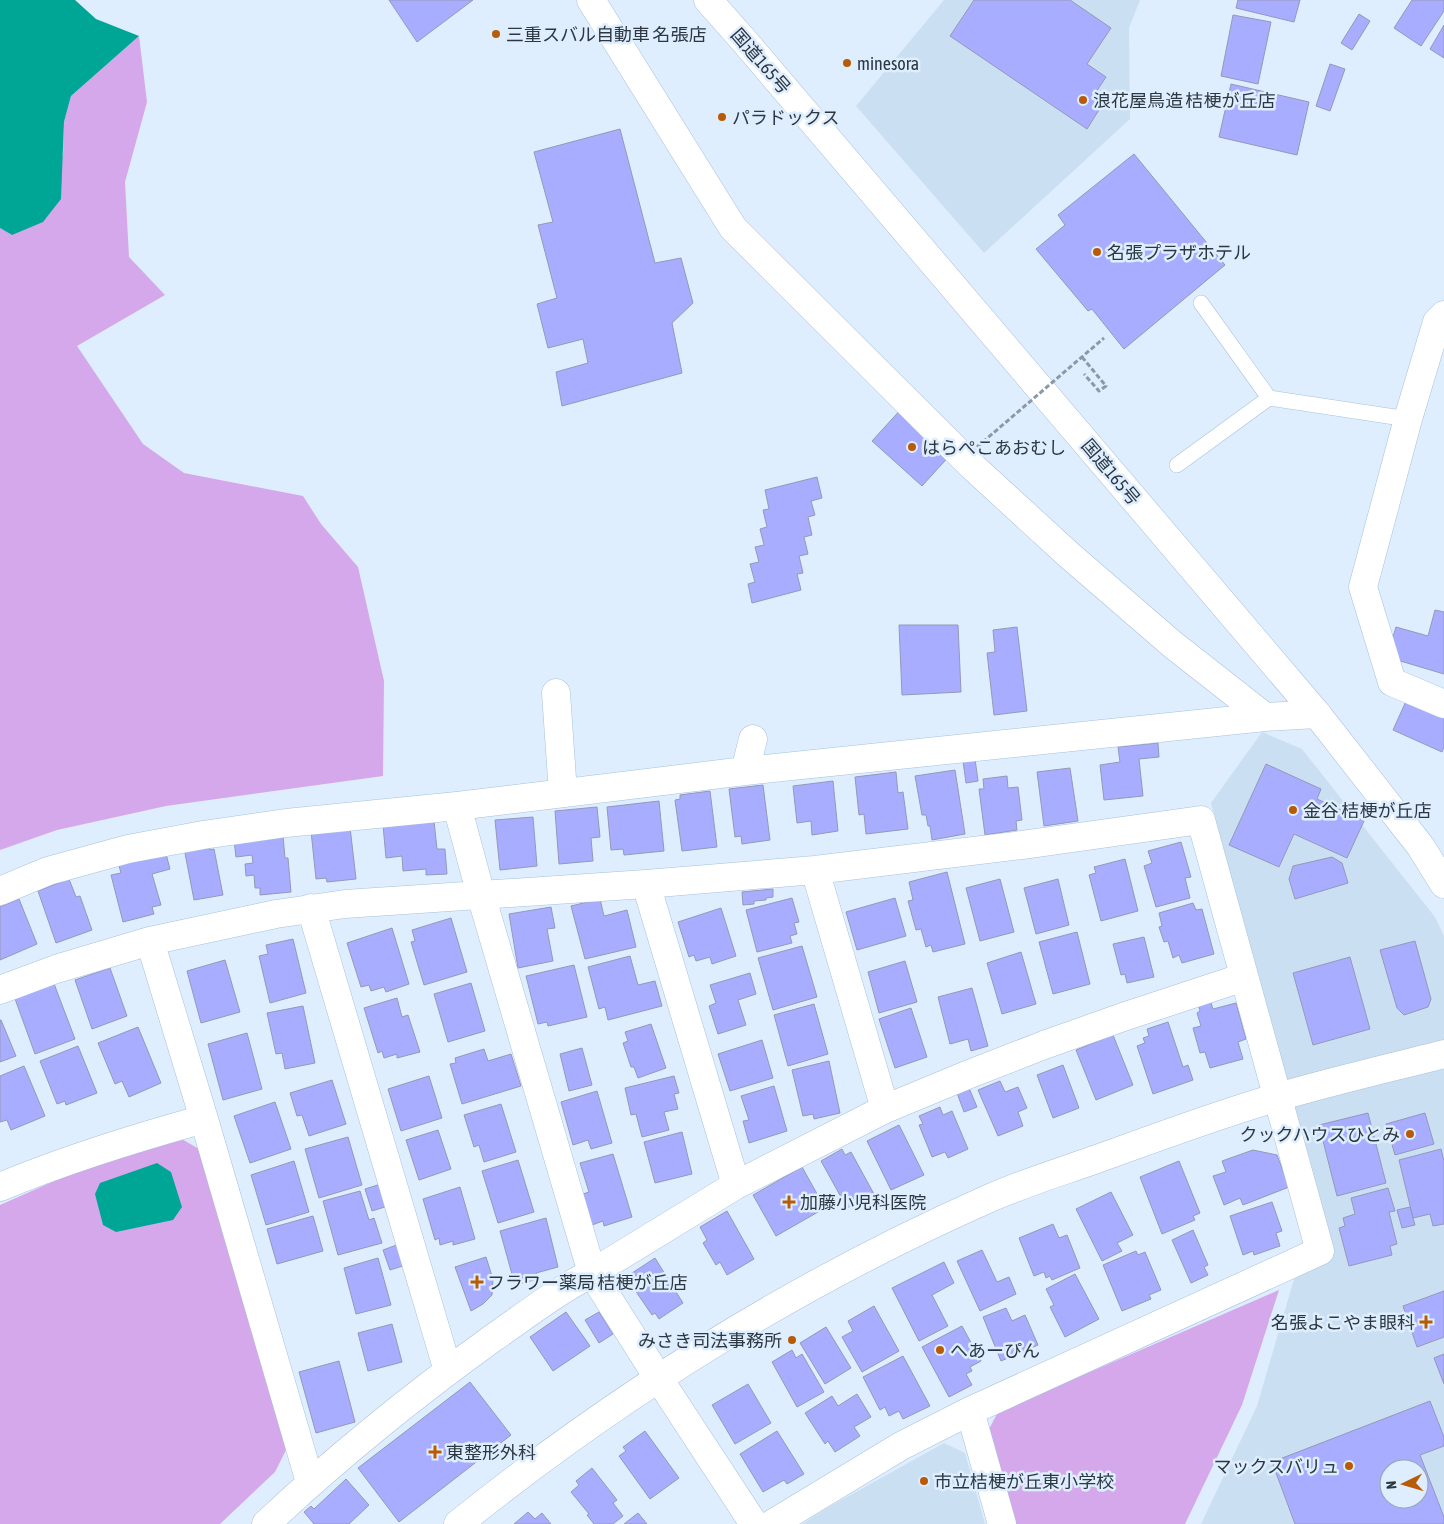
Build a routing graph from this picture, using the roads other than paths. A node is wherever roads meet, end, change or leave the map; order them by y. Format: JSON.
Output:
{"nodes":[{"id":1,"x":591,"y":0,"type":"edge"},
{"id":2,"x":708,"y":0,"type":"edge"},
{"id":3,"x":1201,"y":303,"type":"dead end"},
{"id":4,"x":1444,"y":316,"type":"edge"},
{"id":5,"x":1269,"y":398,"type":"junction"},
{"id":6,"x":1408,"y":419,"type":"junction"},
{"id":7,"x":1177,"y":465,"type":"dead end"},
{"id":8,"x":556,"y":693,"type":"dead end"},
{"id":9,"x":1444,"y":704,"type":"edge"},
{"id":10,"x":1317,"y":714,"type":"junction"},
{"id":11,"x":1266,"y":717,"type":"junction"},
{"id":12,"x":754,"y":739,"type":"dead end"},
{"id":13,"x":745,"y":771,"type":"junction"},
{"id":14,"x":563,"y":794,"type":"junction"},
{"id":15,"x":457,"y":806,"type":"junction"},
{"id":16,"x":815,"y":870,"type":"junction"},
{"id":17,"x":646,"y":884,"type":"junction"},
{"id":18,"x":1444,"y":884,"type":"edge"},
{"id":19,"x":0,"y":890,"type":"edge"},
{"id":20,"x":481,"y":895,"type":"junction"},
{"id":21,"x":311,"y":908,"type":"junction"},
{"id":22,"x":150,"y":941,"type":"junction"},
{"id":23,"x":1244,"y":977,"type":"junction"},
{"id":24,"x":0,"y":990,"type":"edge"},
{"id":25,"x":1444,"y":1054,"type":"edge"},
{"id":26,"x":1278,"y":1097,"type":"junction"},
{"id":27,"x":885,"y":1109,"type":"junction"},
{"id":28,"x":204,"y":1119,"type":"junction"},
{"id":29,"x":736,"y":1185,"type":"junction"},
{"id":30,"x":0,"y":1187,"type":"edge"},
{"id":31,"x":592,"y":1273,"type":"junction"},
{"id":32,"x":448,"y":1371,"type":"junction"},
{"id":33,"x":658,"y":1379,"type":"junction"},
{"id":34,"x":970,"y":1410,"type":"junction"},
{"id":35,"x":310,"y":1482,"type":"junction"},
{"id":36,"x":266,"y":1524,"type":"edge"},
{"id":37,"x":458,"y":1524,"type":"edge"},
{"id":38,"x":754,"y":1524,"type":"edge"},
{"id":39,"x":772,"y":1524,"type":"edge"},
{"id":40,"x":1002,"y":1524,"type":"edge"}],
"edges":[{"from":1,"to":11,"type":"main road"},
{"from":2,"to":10,"type":"main road","name":"国道165号"},
{"from":3,"to":5,"type":"lane"},
{"from":4,"to":6,"type":"main road"},
{"from":5,"to":6,"type":"lane"},
{"from":5,"to":7,"type":"lane"},
{"from":6,"to":9,"type":"main road"},
{"from":8,"to":14,"type":"main road"},
{"from":10,"to":11,"type":"main road"},
{"from":10,"to":18,"type":"main road","name":"国道165号"},
{"from":11,"to":13,"type":"main road"},
{"from":12,"to":13,"type":"main road"},
{"from":13,"to":14,"type":"main road"},
{"from":14,"to":15,"type":"main road"},
{"from":15,"to":19,"type":"main road"},
{"from":15,"to":20,"type":"main road"},
{"from":16,"to":17,"type":"main road"},
{"from":16,"to":23,"type":"main road"},
{"from":16,"to":27,"type":"main road"},
{"from":17,"to":20,"type":"main road"},
{"from":17,"to":29,"type":"main road"},
{"from":20,"to":21,"type":"main road"},
{"from":20,"to":31,"type":"main road"},
{"from":21,"to":22,"type":"main road"},
{"from":21,"to":32,"type":"main road"},
{"from":22,"to":24,"type":"main road"},
{"from":22,"to":28,"type":"main road"},
{"from":23,"to":26,"type":"main road"},
{"from":23,"to":27,"type":"main road"},
{"from":25,"to":26,"type":"main road"},
{"from":26,"to":33,"type":"main road"},
{"from":26,"to":34,"type":"main road"},
{"from":27,"to":29,"type":"main road"},
{"from":28,"to":30,"type":"main road"},
{"from":28,"to":35,"type":"main road"},
{"from":29,"to":31,"type":"main road"},
{"from":31,"to":32,"type":"main road"},
{"from":31,"to":33,"type":"main road"},
{"from":32,"to":35,"type":"main road"},
{"from":33,"to":37,"type":"main road"},
{"from":33,"to":38,"type":"main road"},
{"from":34,"to":39,"type":"main road"},
{"from":34,"to":40,"type":"main road"},
{"from":35,"to":36,"type":"main road"}]}
